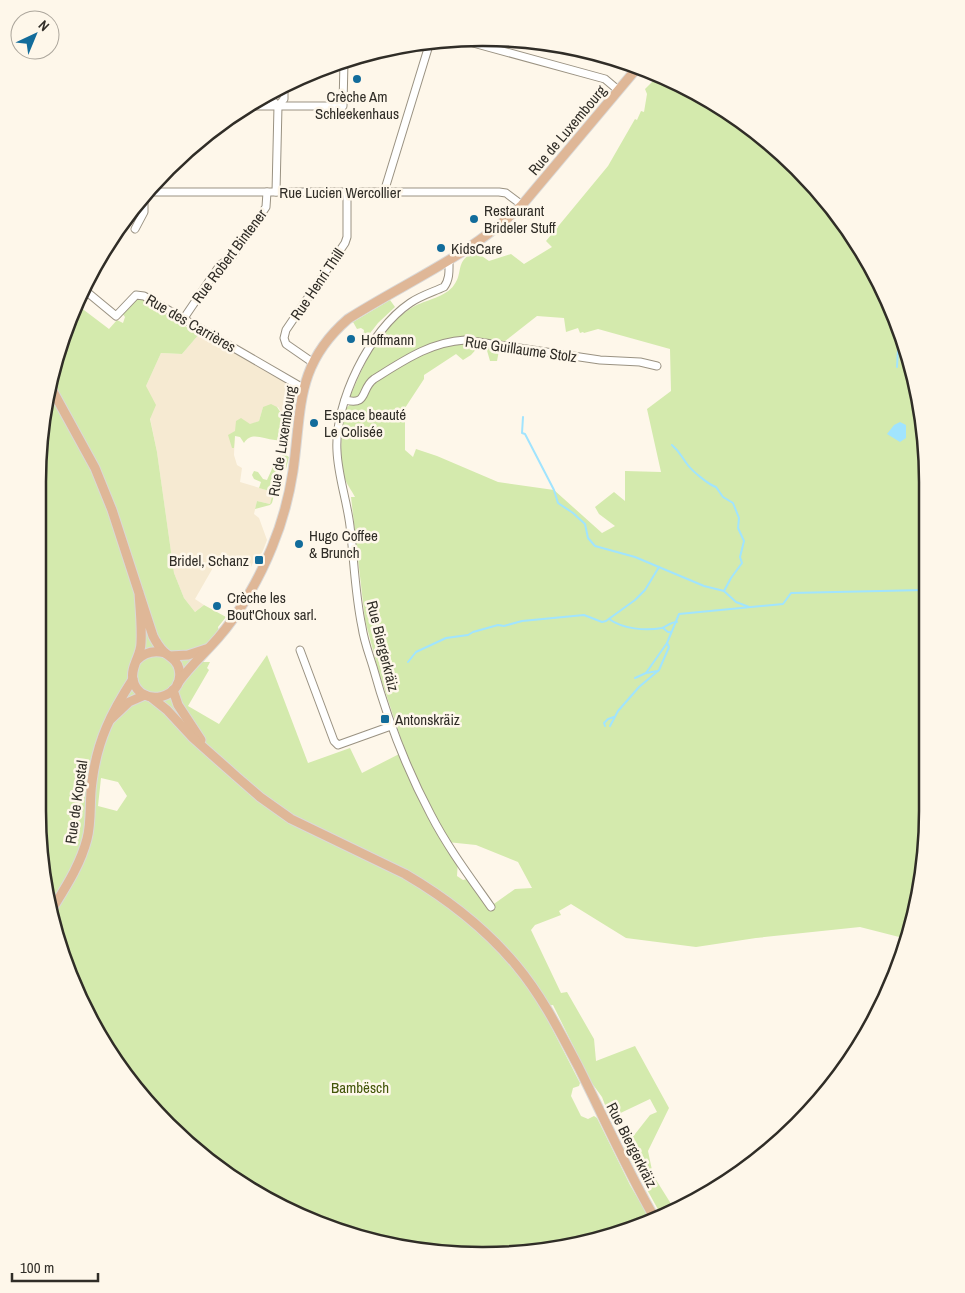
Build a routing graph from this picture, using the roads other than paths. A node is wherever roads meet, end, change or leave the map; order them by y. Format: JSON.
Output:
{"nodes":[{"id":1,"x":485,"y":46,"type":"edge"},
{"id":2,"x":428,"y":50,"type":"edge"},
{"id":3,"x":346,"y":68,"type":"edge"},
{"id":4,"x":633,"y":73,"type":"edge"},
{"id":5,"x":618,"y":90,"type":"junction"},
{"id":6,"x":284,"y":94,"type":"edge"},
{"id":7,"x":272,"y":100,"type":"edge"},
{"id":8,"x":262,"y":106,"type":"edge"},
{"id":9,"x":278,"y":106,"type":"junction"},
{"id":10,"x":158,"y":192,"type":"edge"},
{"id":11,"x":268,"y":192,"type":"junction"},
{"id":12,"x":276,"y":192,"type":"junction"},
{"id":13,"x":347,"y":192,"type":"junction"},
{"id":14,"x":384,"y":192,"type":"junction"},
{"id":15,"x":522,"y":205,"type":"junction"},
{"id":16,"x":144,"y":208,"type":"edge"},
{"id":17,"x":135,"y":230,"type":"dead end"},
{"id":18,"x":449,"y":260,"type":"junction"},
{"id":19,"x":89,"y":294,"type":"edge"},
{"id":20,"x":184,"y":318,"type":"junction"},
{"id":21,"x":312,"y":362,"type":"junction"},
{"id":22,"x":657,"y":366,"type":"dead end"},
{"id":23,"x":303,"y":388,"type":"junction"},
{"id":24,"x":55,"y":396,"type":"edge"},
{"id":25,"x":345,"y":400,"type":"junction"},
{"id":26,"x":139,"y":592,"type":"junction"},
{"id":27,"x":206,"y":649,"type":"junction"},
{"id":28,"x":300,"y":650,"type":"dead end"},
{"id":29,"x":168,"y":654,"type":"junction"},
{"id":30,"x":137,"y":660,"type":"junction"},
{"id":31,"x":133,"y":679,"type":"junction"},
{"id":32,"x":175,"y":687,"type":"junction"},
{"id":33,"x":148,"y":696,"type":"junction"},
{"id":34,"x":109,"y":720,"type":"junction"},
{"id":35,"x":390,"y":726,"type":"junction"},
{"id":36,"x":206,"y":748,"type":"junction"},
{"id":37,"x":56,"y":902,"type":"edge"},
{"id":38,"x":491,"y":907,"type":"dead end"},
{"id":39,"x":652,"y":1213,"type":"edge"}],
"edges":[{"from":1,"to":5,"type":"street"},
{"from":2,"to":14,"type":"street"},
{"from":3,"to":9,"type":"street"},
{"from":4,"to":5,"type":"main road","name":"Rue de Luxembourg"},
{"from":5,"to":15,"type":"main road","name":"Rue de Luxembourg"},
{"from":6,"to":9,"type":"street"},
{"from":7,"to":9,"type":"street"},
{"from":8,"to":9,"type":"street"},
{"from":9,"to":12,"type":"street"},
{"from":10,"to":11,"type":"street","name":"Rue Lucien Wercollier"},
{"from":11,"to":12,"type":"street","name":"Rue Lucien Wercollier"},
{"from":11,"to":20,"type":"street","name":"Rue Robert Bintener"},
{"from":12,"to":13,"type":"street","name":"Rue Lucien Wercollier"},
{"from":13,"to":14,"type":"street","name":"Rue Lucien Wercollier"},
{"from":13,"to":21,"type":"street","name":"Rue Henri Thill"},
{"from":14,"to":15,"type":"street","name":"Rue Lucien Wercollier"},
{"from":15,"to":18,"type":"main road","name":"Rue de Luxembourg"},
{"from":16,"to":17,"type":"street"},
{"from":18,"to":21,"type":"main road","name":"Rue de Luxembourg"},
{"from":18,"to":25,"type":"street","name":"Rue Biergerkräiz"},
{"from":19,"to":20,"type":"street","name":"Rue des Carrières"},
{"from":20,"to":23,"type":"street","name":"Rue des Carrières"},
{"from":21,"to":23,"type":"main road","name":"Rue de Luxembourg"},
{"from":22,"to":25,"type":"street","name":"Rue Guillaume Stolz"},
{"from":23,"to":27,"type":"main road","name":"Rue de Luxembourg"},
{"from":24,"to":26,"type":"main road"},
{"from":25,"to":35,"type":"street","name":"Rue Biergerkräiz"},
{"from":26,"to":29,"type":"main road"},
{"from":26,"to":30,"type":"main road"},
{"from":27,"to":29,"type":"main road"},
{"from":27,"to":32,"type":"main road","name":"Rue de Luxembourg"},
{"from":28,"to":35,"type":"street"},
{"from":29,"to":30,"type":"main road"},
{"from":29,"to":32,"type":"main road"},
{"from":30,"to":31,"type":"main road"},
{"from":31,"to":33,"type":"main road"},
{"from":31,"to":34,"type":"main road","name":"Rue de Kopstal"},
{"from":32,"to":33,"type":"main road"},
{"from":32,"to":36,"type":"main road"},
{"from":33,"to":34,"type":"main road","name":"Rue de Kopstal"},
{"from":33,"to":36,"type":"main road"},
{"from":34,"to":37,"type":"main road","name":"Rue de Kopstal"},
{"from":35,"to":38,"type":"street","name":"Rue Biergerkräiz"},
{"from":36,"to":39,"type":"main road","name":"Rue Biergerkräiz"}]}
